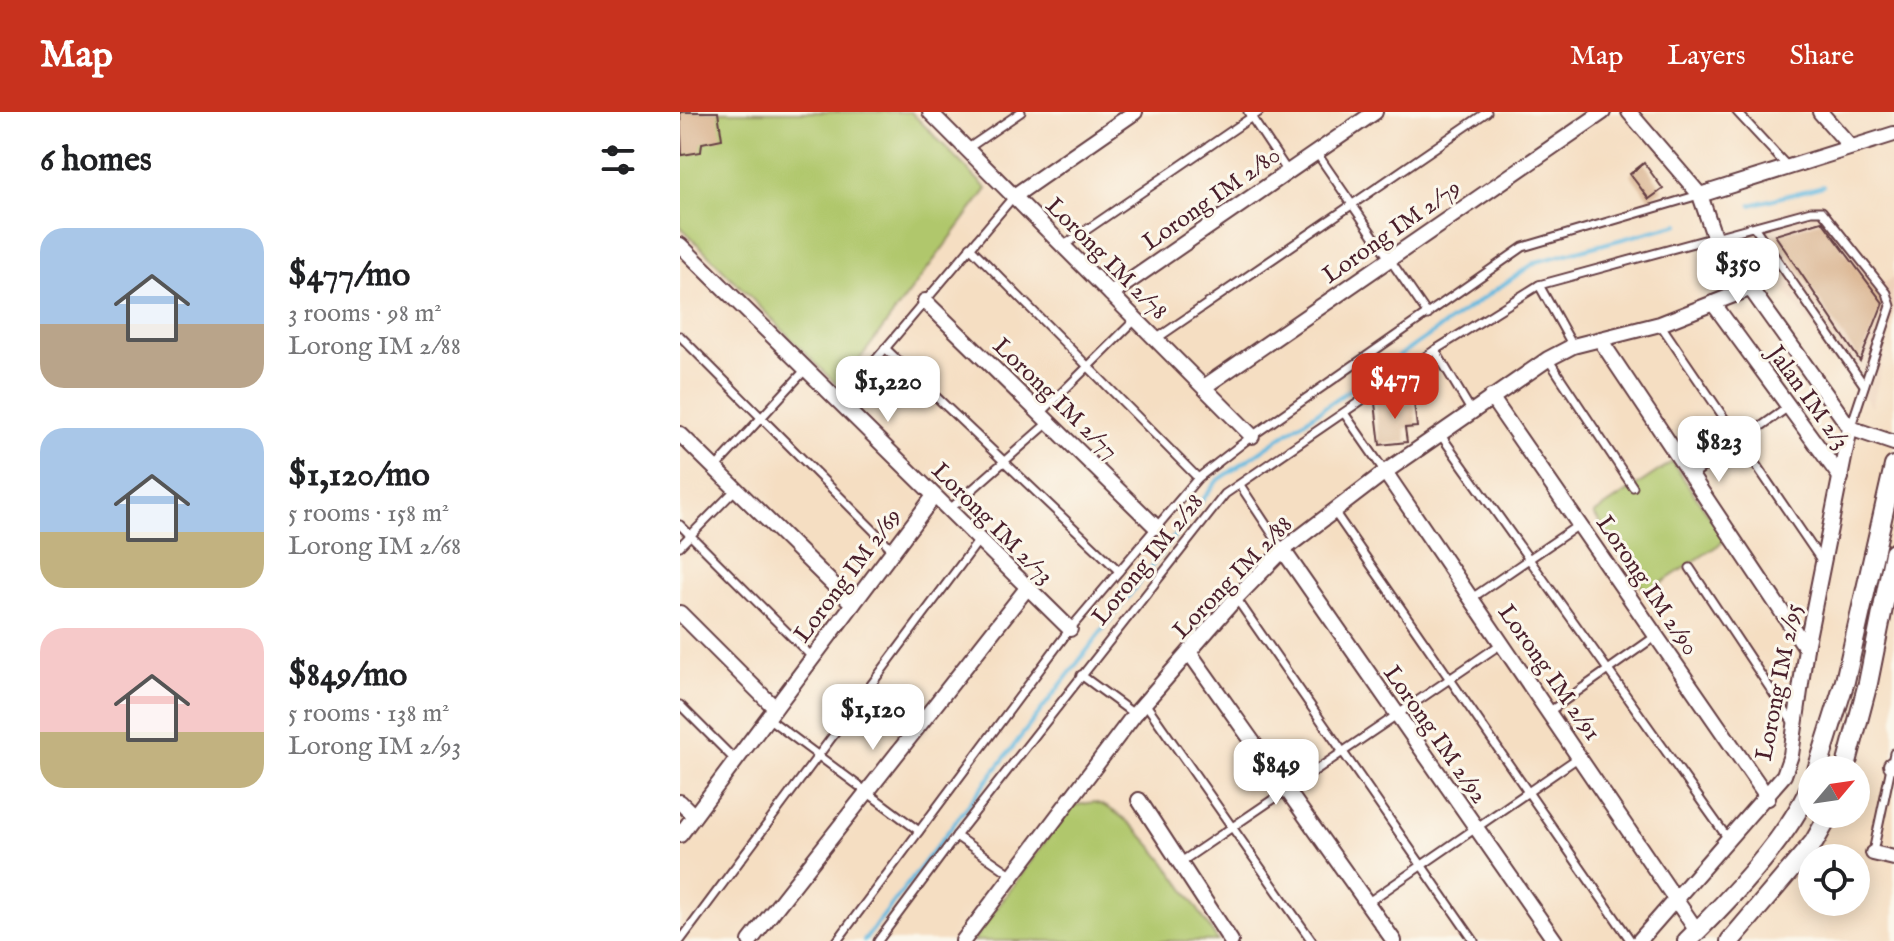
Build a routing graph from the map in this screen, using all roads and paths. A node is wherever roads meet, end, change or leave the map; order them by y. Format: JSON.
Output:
{"nodes":[{"id":1,"x":930,"y":112,"type":"edge"},
{"id":2,"x":1021,"y":112,"type":"edge"},
{"id":3,"x":1135,"y":112,"type":"edge"},
{"id":4,"x":1375,"y":112,"type":"edge"},
{"id":5,"x":1487,"y":112,"type":"edge"},
{"id":6,"x":1603,"y":112,"type":"edge"},
{"id":7,"x":1629,"y":112,"type":"edge"},
{"id":8,"x":1737,"y":112,"type":"edge"},
{"id":9,"x":1820,"y":112,"type":"edge"},
{"id":10,"x":1253,"y":114,"type":"edge"},
{"id":11,"x":1894,"y":134,"type":"edge"},
{"id":12,"x":1851,"y":147,"type":"junction"},
{"id":13,"x":967,"y":149,"type":"junction"},
{"id":14,"x":1316,"y":152,"type":"junction"},
{"id":15,"x":1789,"y":169,"type":"junction"},
{"id":16,"x":1288,"y":172,"type":"junction"},
{"id":17,"x":1700,"y":195,"type":"junction"},
{"id":18,"x":1014,"y":196,"type":"junction"},
{"id":19,"x":1352,"y":204,"type":"junction"},
{"id":20,"x":1755,"y":228,"type":"junction"},
{"id":21,"x":1715,"y":239,"type":"junction"},
{"id":22,"x":680,"y":245,"type":"edge"},
{"id":23,"x":1063,"y":246,"type":"junction"},
{"id":24,"x":970,"y":247,"type":"junction"},
{"id":25,"x":1390,"y":259,"type":"junction"},
{"id":26,"x":1539,"y":285,"type":"junction"},
{"id":27,"x":1749,"y":289,"type":"junction"},
{"id":28,"x":1111,"y":294,"type":"junction"},
{"id":29,"x":925,"y":301,"type":"junction"},
{"id":30,"x":1713,"y":303,"type":"junction"},
{"id":31,"x":1428,"y":315,"type":"junction"},
{"id":32,"x":1136,"y":319,"type":"junction"},
{"id":33,"x":1660,"y":324,"type":"junction"},
{"id":34,"x":680,"y":336,"type":"edge"},
{"id":35,"x":1156,"y":339,"type":"junction"},
{"id":36,"x":1601,"y":341,"type":"junction"},
{"id":37,"x":1573,"y":346,"type":"junction"},
{"id":38,"x":885,"y":348,"type":"junction"},
{"id":39,"x":1435,"y":350,"type":"junction"},
{"id":40,"x":1548,"y":359,"type":"junction"},
{"id":41,"x":1088,"y":367,"type":"junction"},
{"id":42,"x":806,"y":369,"type":"junction"},
{"id":43,"x":1864,"y":385,"type":"junction"},
{"id":44,"x":1204,"y":387,"type":"junction"},
{"id":45,"x":1491,"y":397,"type":"junction"},
{"id":46,"x":839,"y":402,"type":"junction"},
{"id":47,"x":1787,"y":408,"type":"junction"},
{"id":48,"x":1472,"y":412,"type":"junction"},
{"id":49,"x":1344,"y":413,"type":"junction"},
{"id":50,"x":761,"y":418,"type":"junction"},
{"id":51,"x":1044,"y":418,"type":"junction"},
{"id":52,"x":1850,"y":428,"type":"junction"},
{"id":53,"x":680,"y":434,"type":"edge"},
{"id":54,"x":1440,"y":434,"type":"junction"},
{"id":55,"x":1252,"y":436,"type":"junction"},
{"id":56,"x":1737,"y":442,"type":"junction"},
{"id":57,"x":1894,"y":443,"type":"edge"},
{"id":58,"x":1004,"y":462,"type":"junction"},
{"id":59,"x":1894,"y":466,"type":"edge"},
{"id":60,"x":715,"y":468,"type":"junction"},
{"id":61,"x":1385,"y":472,"type":"junction"},
{"id":62,"x":1690,"y":476,"type":"junction"},
{"id":63,"x":1198,"y":478,"type":"junction"},
{"id":64,"x":1841,"y":478,"type":"junction"},
{"id":65,"x":1240,"y":485,"type":"junction"},
{"id":66,"x":1633,"y":487,"type":"dead end"},
{"id":67,"x":736,"y":489,"type":"junction"},
{"id":68,"x":934,"y":496,"type":"junction"},
{"id":69,"x":949,"y":510,"type":"junction"},
{"id":70,"x":1333,"y":510,"type":"junction"},
{"id":71,"x":1580,"y":524,"type":"junction"},
{"id":72,"x":680,"y":525,"type":"edge"},
{"id":73,"x":1156,"y":527,"type":"junction"},
{"id":74,"x":690,"y":535,"type":"junction"},
{"id":75,"x":979,"y":540,"type":"junction"},
{"id":76,"x":680,"y":546,"type":"edge"},
{"id":77,"x":893,"y":550,"type":"junction"},
{"id":78,"x":1283,"y":550,"type":"junction"},
{"id":79,"x":1894,"y":553,"type":"edge"},
{"id":80,"x":1528,"y":559,"type":"junction"},
{"id":81,"x":1824,"y":563,"type":"junction"},
{"id":82,"x":1690,"y":568,"type":"dead end"},
{"id":83,"x":1119,"y":571,"type":"junction"},
{"id":84,"x":1027,"y":588,"type":"junction"},
{"id":85,"x":1236,"y":598,"type":"junction"},
{"id":86,"x":1472,"y":598,"type":"junction"},
{"id":87,"x":853,"y":604,"type":"junction"},
{"id":88,"x":680,"y":613,"type":"edge"},
{"id":89,"x":1070,"y":629,"type":"junction"},
{"id":90,"x":1656,"y":636,"type":"junction"},
{"id":91,"x":1503,"y":643,"type":"junction"},
{"id":92,"x":1806,"y":648,"type":"junction"},
{"id":93,"x":1189,"y":652,"type":"junction"},
{"id":94,"x":813,"y":658,"type":"junction"},
{"id":95,"x":1607,"y":673,"type":"junction"},
{"id":96,"x":1081,"y":675,"type":"junction"},
{"id":97,"x":1450,"y":679,"type":"junction"},
{"id":98,"x":1145,"y":703,"type":"junction"},
{"id":99,"x":680,"y":705,"type":"edge"},
{"id":100,"x":1550,"y":711,"type":"junction"},
{"id":101,"x":772,"y":713,"type":"junction"},
{"id":102,"x":1134,"y":715,"type":"junction"},
{"id":103,"x":1396,"y":717,"type":"junction"},
{"id":104,"x":1795,"y":725,"type":"junction"},
{"id":105,"x":1344,"y":753,"type":"junction"},
{"id":106,"x":1580,"y":755,"type":"junction"},
{"id":107,"x":818,"y":756,"type":"junction"},
{"id":108,"x":1821,"y":756,"type":"edge"},
{"id":109,"x":1849,"y":756,"type":"edge"},
{"id":110,"x":736,"y":761,"type":"junction"},
{"id":111,"x":1893,"y":761,"type":"edge"},
{"id":112,"x":867,"y":792,"type":"junction"},
{"id":113,"x":1288,"y":792,"type":"junction"},
{"id":114,"x":1528,"y":792,"type":"junction"},
{"id":115,"x":1768,"y":798,"type":"junction"},
{"id":116,"x":1139,"y":800,"type":"dead end"},
{"id":117,"x":680,"y":802,"type":"edge"},
{"id":118,"x":1798,"y":808,"type":"edge"},
{"id":119,"x":694,"y":816,"type":"junction"},
{"id":120,"x":1233,"y":828,"type":"junction"},
{"id":121,"x":1475,"y":828,"type":"junction"},
{"id":122,"x":1822,"y":828,"type":"edge"},
{"id":123,"x":919,"y":831,"type":"junction"},
{"id":124,"x":680,"y":835,"type":"edge"},
{"id":125,"x":956,"y":836,"type":"junction"},
{"id":126,"x":1730,"y":840,"type":"junction"},
{"id":127,"x":1873,"y":853,"type":"joint"},
{"id":128,"x":1894,"y":858,"type":"edge"},
{"id":129,"x":1179,"y":864,"type":"junction"},
{"id":130,"x":1422,"y":865,"type":"junction"},
{"id":131,"x":1011,"y":874,"type":"junction"},
{"id":132,"x":1677,"y":897,"type":"junction"},
{"id":133,"x":1367,"y":903,"type":"junction"},
{"id":134,"x":1692,"y":936,"type":"edge"},
{"id":135,"x":680,"y":941,"type":"edge"},
{"id":136,"x":750,"y":941,"type":"edge"},
{"id":137,"x":837,"y":941,"type":"edge"},
{"id":138,"x":878,"y":941,"type":"edge"},
{"id":139,"x":963,"y":941,"type":"edge"},
{"id":140,"x":1231,"y":941,"type":"edge"},
{"id":141,"x":1312,"y":941,"type":"edge"},
{"id":142,"x":1394,"y":941,"type":"edge"},
{"id":143,"x":1474,"y":941,"type":"edge"},
{"id":144,"x":1555,"y":941,"type":"edge"},
{"id":145,"x":1631,"y":941,"type":"edge"},
{"id":146,"x":1639,"y":941,"type":"edge"},
{"id":147,"x":1730,"y":941,"type":"edge"}],
"edges":[{"from":1,"to":13,"type":"street","name":"Lorong IM 2/78"},
{"from":2,"to":13,"type":"lane"},
{"from":3,"to":18,"type":"street"},
{"from":4,"to":14,"type":"street","name":"Lorong IM 2/80"},
{"from":5,"to":19,"type":"lane"},
{"from":6,"to":25,"type":"street","name":"Lorong IM 2/79"},
{"from":7,"to":17,"type":"street","name":"Jalan IM 2/3"},
{"from":8,"to":15,"type":"lane"},
{"from":9,"to":12,"type":"street"},
{"from":10,"to":16,"type":"lane"},
{"from":10,"to":23,"type":"lane"},
{"from":11,"to":12,"type":"street"},
{"from":12,"to":15,"type":"street"},
{"from":13,"to":18,"type":"street","name":"Lorong IM 2/78"},
{"from":14,"to":16,"type":"street","name":"Lorong IM 2/80"},
{"from":14,"to":19,"type":"lane"},
{"from":15,"to":17,"type":"street"},
{"from":16,"to":28,"type":"street","name":"Lorong IM 2/80"},
{"from":17,"to":21,"type":"street","name":"Jalan IM 2/3"},
{"from":17,"to":31,"type":"lane"},
{"from":18,"to":23,"type":"street","name":"Lorong IM 2/78"},
{"from":18,"to":24,"type":"lane"},
{"from":19,"to":25,"type":"lane"},
{"from":19,"to":35,"type":"lane"},
{"from":20,"to":21,"type":"lane","name":"Lorong IM 2/28"},
{"from":20,"to":43,"type":"lane"},
{"from":20,"to":43,"type":"lane","name":"Lorong IM 2/28"},
{"from":21,"to":26,"type":"lane","name":"Lorong IM 2/28"},
{"from":21,"to":27,"type":"street","name":"Jalan IM 2/3"},
{"from":22,"to":42,"type":"street","name":"Lorong IM 2/73"},
{"from":23,"to":28,"type":"street","name":"Lorong IM 2/78"},
{"from":24,"to":29,"type":"lane"},
{"from":24,"to":41,"type":"lane"},
{"from":25,"to":31,"type":"lane"},
{"from":25,"to":44,"type":"street","name":"Lorong IM 2/79"},
{"from":26,"to":37,"type":"lane"},
{"from":26,"to":39,"type":"lane","name":"Lorong IM 2/28"},
{"from":27,"to":30,"type":"street","name":"Lorong IM 2/88"},
{"from":27,"to":52,"type":"street","name":"Jalan IM 2/3"},
{"from":28,"to":32,"type":"street","name":"Lorong IM 2/78"},
{"from":29,"to":38,"type":"lane"},
{"from":29,"to":51,"type":"street","name":"Lorong IM 2/77"},
{"from":30,"to":33,"type":"street","name":"Lorong IM 2/88"},
{"from":30,"to":47,"type":"street","name":"Jalan IM 2/3"},
{"from":31,"to":55,"type":"lane"},
{"from":32,"to":35,"type":"street","name":"Lorong IM 2/78"},
{"from":32,"to":41,"type":"lane"},
{"from":33,"to":36,"type":"street","name":"Lorong IM 2/88"},
{"from":33,"to":56,"type":"lane"},
{"from":34,"to":50,"type":"lane"},
{"from":35,"to":44,"type":"street","name":"Lorong IM 2/78"},
{"from":36,"to":37,"type":"street","name":"Lorong IM 2/88"},
{"from":36,"to":62,"type":"street"},
{"from":37,"to":40,"type":"street","name":"Lorong IM 2/88"},
{"from":38,"to":46,"type":"lane"},
{"from":38,"to":58,"type":"lane"},
{"from":39,"to":48,"type":"lane"},
{"from":39,"to":49,"type":"lane","name":"Lorong IM 2/28"},
{"from":40,"to":45,"type":"street","name":"Lorong IM 2/88"},
{"from":40,"to":66,"type":"lane"},
{"from":41,"to":51,"type":"lane"},
{"from":41,"to":63,"type":"lane"},
{"from":42,"to":46,"type":"street","name":"Lorong IM 2/73"},
{"from":42,"to":50,"type":"lane"},
{"from":43,"to":52,"type":"lane"},
{"from":44,"to":55,"type":"street","name":"Lorong IM 2/78"},
{"from":45,"to":48,"type":"street","name":"Lorong IM 2/88"},
{"from":45,"to":71,"type":"street","name":"Lorong IM 2/90"},
{"from":46,"to":68,"type":"street","name":"Lorong IM 2/73"},
{"from":47,"to":56,"type":"lane"},
{"from":47,"to":64,"type":"street","name":"Jalan IM 2/3"},
{"from":48,"to":54,"type":"street","name":"Lorong IM 2/88"},
{"from":49,"to":61,"type":"lane"},
{"from":49,"to":65,"type":"lane","name":"Lorong IM 2/28"},
{"from":50,"to":60,"type":"lane"},
{"from":50,"to":77,"type":"lane"},
{"from":51,"to":58,"type":"lane"},
{"from":51,"to":73,"type":"street","name":"Lorong IM 2/77"},
{"from":52,"to":57,"type":"street","name":"Jalan IM 2/3"},
{"from":52,"to":64,"type":"street","name":"Lorong IM 2/95"},
{"from":53,"to":60,"type":"street"},
{"from":54,"to":61,"type":"street","name":"Lorong IM 2/88"},
{"from":54,"to":80,"type":"lane"},
{"from":55,"to":63,"type":"lane"},
{"from":56,"to":62,"type":"lane"},
{"from":56,"to":81,"type":"lane"},
{"from":58,"to":69,"type":"lane"},
{"from":58,"to":83,"type":"lane"},
{"from":59,"to":108,"type":"street"},
{"from":60,"to":67,"type":"street"},
{"from":61,"to":70,"type":"street","name":"Lorong IM 2/88"},
{"from":61,"to":86,"type":"street","name":"Lorong IM 2/91"},
{"from":62,"to":92,"type":"street"},
{"from":63,"to":73,"type":"lane"},
{"from":64,"to":81,"type":"street","name":"Lorong IM 2/95"},
{"from":65,"to":78,"type":"lane"},
{"from":65,"to":96,"type":"lane","name":"Lorong IM 2/28"},
{"from":67,"to":74,"type":"lane"},
{"from":67,"to":87,"type":"street"},
{"from":68,"to":69,"type":"street","name":"Lorong IM 2/73"},
{"from":68,"to":77,"type":"street","name":"Lorong IM 2/69"},
{"from":69,"to":75,"type":"street","name":"Lorong IM 2/73"},
{"from":70,"to":78,"type":"street","name":"Lorong IM 2/88"},
{"from":70,"to":97,"type":"lane"},
{"from":71,"to":80,"type":"lane"},
{"from":71,"to":90,"type":"street","name":"Lorong IM 2/90"},
{"from":72,"to":74,"type":"lane"},
{"from":73,"to":83,"type":"lane"},
{"from":74,"to":76,"type":"lane"},
{"from":74,"to":94,"type":"lane"},
{"from":75,"to":84,"type":"street","name":"Lorong IM 2/73"},
{"from":75,"to":107,"type":"lane"},
{"from":77,"to":87,"type":"street","name":"Lorong IM 2/69"},
{"from":78,"to":85,"type":"street","name":"Lorong IM 2/88"},
{"from":78,"to":103,"type":"street","name":"Lorong IM 2/92"},
{"from":79,"to":109,"type":"street"},
{"from":80,"to":86,"type":"lane"},
{"from":80,"to":95,"type":"lane"},
{"from":81,"to":92,"type":"street","name":"Lorong IM 2/95"},
{"from":82,"to":104,"type":"lane"},
{"from":83,"to":89,"type":"lane"},
{"from":84,"to":89,"type":"street","name":"Lorong IM 2/73"},
{"from":84,"to":112,"type":"street"},
{"from":85,"to":93,"type":"street","name":"Lorong IM 2/88"},
{"from":85,"to":105,"type":"lane"},
{"from":86,"to":91,"type":"street","name":"Lorong IM 2/91"},
{"from":87,"to":94,"type":"street","name":"Lorong IM 2/69"},
{"from":88,"to":101,"type":"street"},
{"from":89,"to":123,"type":"lane"},
{"from":90,"to":95,"type":"lane"},
{"from":90,"to":115,"type":"street","name":"Lorong IM 2/90"},
{"from":91,"to":97,"type":"lane"},
{"from":91,"to":100,"type":"street","name":"Lorong IM 2/91"},
{"from":92,"to":104,"type":"street","name":"Lorong IM 2/95"},
{"from":93,"to":98,"type":"street","name":"Lorong IM 2/88"},
{"from":93,"to":113,"type":"street"},
{"from":94,"to":101,"type":"street","name":"Lorong IM 2/69"},
{"from":95,"to":100,"type":"lane"},
{"from":95,"to":126,"type":"lane"},
{"from":96,"to":102,"type":"lane"},
{"from":96,"to":125,"type":"lane","name":"Lorong IM 2/28"},
{"from":97,"to":103,"type":"lane"},
{"from":97,"to":114,"type":"lane"},
{"from":98,"to":102,"type":"street","name":"Lorong IM 2/88"},
{"from":98,"to":120,"type":"lane"},
{"from":99,"to":110,"type":"lane"},
{"from":100,"to":106,"type":"street","name":"Lorong IM 2/91"},
{"from":101,"to":107,"type":"lane"},
{"from":101,"to":110,"type":"street","name":"Lorong IM 2/69"},
{"from":102,"to":131,"type":"street","name":"Lorong IM 2/88"},
{"from":103,"to":105,"type":"lane"},
{"from":103,"to":121,"type":"street","name":"Lorong IM 2/92"},
{"from":104,"to":115,"type":"street","name":"Lorong IM 2/95"},
{"from":105,"to":113,"type":"lane"},
{"from":105,"to":130,"type":"lane"},
{"from":106,"to":114,"type":"lane"},
{"from":106,"to":132,"type":"street","name":"Lorong IM 2/91"},
{"from":107,"to":112,"type":"lane"},
{"from":107,"to":135,"type":"lane"},
{"from":110,"to":119,"type":"street","name":"Lorong IM 2/69"},
{"from":111,"to":127,"type":"lane"},
{"from":112,"to":123,"type":"lane"},
{"from":112,"to":136,"type":"street"},
{"from":113,"to":120,"type":"lane"},
{"from":113,"to":133,"type":"street"},
{"from":114,"to":121,"type":"lane"},
{"from":114,"to":145,"type":"lane"},
{"from":115,"to":126,"type":"street","name":"Lorong IM 2/95"},
{"from":116,"to":129,"type":"street"},
{"from":117,"to":119,"type":"street"},
{"from":118,"to":134,"type":"street"},
{"from":119,"to":124,"type":"street","name":"Lorong IM 2/69"},
{"from":120,"to":129,"type":"lane"},
{"from":120,"to":141,"type":"lane"},
{"from":121,"to":130,"type":"lane"},
{"from":121,"to":144,"type":"street","name":"Lorong IM 2/92"},
{"from":122,"to":147,"type":"street"},
{"from":123,"to":137,"type":"lane"},
{"from":125,"to":131,"type":"lane"},
{"from":125,"to":138,"type":"lane","name":"Lorong IM 2/28"},
{"from":126,"to":132,"type":"street","name":"Lorong IM 2/95"},
{"from":127,"to":128,"type":"street"},
{"from":129,"to":140,"type":"street"},
{"from":130,"to":133,"type":"lane"},
{"from":130,"to":143,"type":"lane"},
{"from":131,"to":139,"type":"street","name":"Lorong IM 2/88"},
{"from":132,"to":134,"type":"street","name":"Lorong IM 2/91"},
{"from":132,"to":146,"type":"street","name":"Lorong IM 2/95"},
{"from":133,"to":142,"type":"street"}]}
